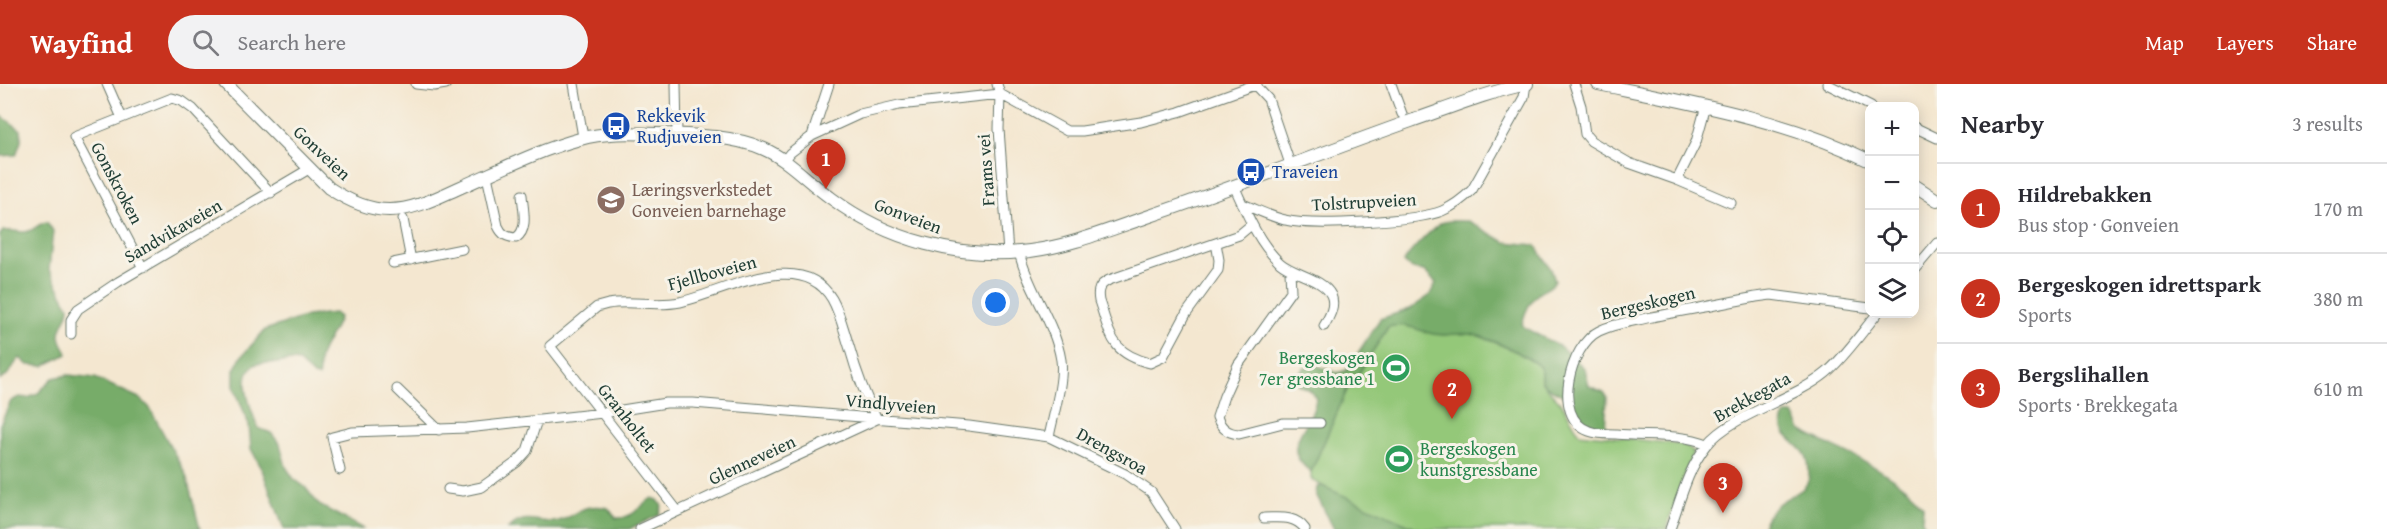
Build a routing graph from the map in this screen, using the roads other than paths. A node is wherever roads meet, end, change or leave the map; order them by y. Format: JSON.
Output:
{"nodes":[{"id":1,"x":107,"y":84,"type":"edge"},
{"id":2,"x":226,"y":84,"type":"edge"},
{"id":3,"x":416,"y":84,"type":"edge"},
{"id":4,"x":446,"y":84,"type":"edge"},
{"id":5,"x":574,"y":84,"type":"edge"},
{"id":6,"x":676,"y":84,"type":"edge"},
{"id":7,"x":828,"y":84,"type":"edge"},
{"id":8,"x":1255,"y":84,"type":"edge"},
{"id":9,"x":1391,"y":84,"type":"edge"},
{"id":10,"x":1527,"y":84,"type":"edge"},
{"id":11,"x":1574,"y":84,"type":"edge"},
{"id":12,"x":1598,"y":84,"type":"edge"},
{"id":13,"x":1827,"y":84,"type":"edge"},
{"id":14,"x":999,"y":89,"type":"edge"},
{"id":15,"x":1865,"y":103,"type":"edge"},
{"id":16,"x":1706,"y":106,"type":"junction"},
{"id":17,"x":1402,"y":114,"type":"dead end"},
{"id":18,"x":122,"y":118,"type":"junction"},
{"id":19,"x":1919,"y":129,"type":"edge"},
{"id":20,"x":677,"y":135,"type":"junction"},
{"id":21,"x":812,"y":136,"type":"junction"},
{"id":22,"x":583,"y":137,"type":"junction"},
{"id":23,"x":1937,"y":138,"type":"edge"},
{"id":24,"x":1865,"y":159,"type":"edge"},
{"id":25,"x":784,"y":161,"type":"junction"},
{"id":26,"x":1290,"y":164,"type":"junction"},
{"id":27,"x":309,"y":169,"type":"junction"},
{"id":28,"x":487,"y":176,"type":"junction"},
{"id":29,"x":1677,"y":180,"type":"junction"},
{"id":30,"x":1235,"y":188,"type":"junction"},
{"id":31,"x":1919,"y":188,"type":"edge"},
{"id":32,"x":271,"y":192,"type":"junction"},
{"id":33,"x":522,"y":195,"type":"dead end"},
{"id":34,"x":1937,"y":200,"type":"edge"},
{"id":35,"x":1731,"y":203,"type":"dead end"},
{"id":36,"x":1242,"y":204,"type":"junction"},
{"id":37,"x":403,"y":219,"type":"dead end"},
{"id":38,"x":1251,"y":225,"type":"junction"},
{"id":39,"x":1216,"y":243,"type":"junction"},
{"id":40,"x":1937,"y":243,"type":"edge"},
{"id":41,"x":462,"y":249,"type":"dead end"},
{"id":42,"x":1014,"y":253,"type":"junction"},
{"id":43,"x":411,"y":260,"type":"junction"},
{"id":44,"x":393,"y":263,"type":"dead end"},
{"id":45,"x":1919,"y":264,"type":"edge"},
{"id":46,"x":143,"y":268,"type":"junction"},
{"id":47,"x":1290,"y":271,"type":"junction"},
{"id":48,"x":1865,"y":307,"type":"edge"},
{"id":49,"x":1873,"y":318,"type":"edge"},
{"id":50,"x":1324,"y":326,"type":"dead end"},
{"id":51,"x":71,"y":334,"type":"dead end"},
{"id":52,"x":550,"y":346,"type":"joint"},
{"id":53,"x":397,"y":389,"type":"dead end"},
{"id":54,"x":603,"y":413,"type":"junction"},
{"id":55,"x":877,"y":419,"type":"junction"},
{"id":56,"x":537,"y":420,"type":"junction"},
{"id":57,"x":1320,"y":423,"type":"dead end"},
{"id":58,"x":439,"y":430,"type":"junction"},
{"id":59,"x":1049,"y":437,"type":"junction"},
{"id":60,"x":1707,"y":444,"type":"junction"},
{"id":61,"x":340,"y":470,"type":"dead end"},
{"id":62,"x":448,"y":489,"type":"dead end"},
{"id":63,"x":677,"y":510,"type":"junction"},
{"id":64,"x":1264,"y":518,"type":"dead end"},
{"id":65,"x":640,"y":529,"type":"edge"},
{"id":66,"x":1175,"y":529,"type":"edge"},
{"id":67,"x":1305,"y":529,"type":"edge"},
{"id":68,"x":1670,"y":529,"type":"edge"}],
"edges":[{"from":1,"to":18,"type":"street"},
{"from":2,"to":27,"type":"street","name":"Gonveien"},
{"from":3,"to":4,"type":"street"},
{"from":5,"to":22,"type":"street"},
{"from":6,"to":20,"type":"street"},
{"from":7,"to":21,"type":"street"},
{"from":8,"to":14,"type":"street"},
{"from":8,"to":26,"type":"street"},
{"from":9,"to":17,"type":"street"},
{"from":10,"to":26,"type":"street","name":"Gonveien"},
{"from":10,"to":36,"type":"street","name":"Tolstrupveien"},
{"from":11,"to":29,"type":"street"},
{"from":12,"to":16,"type":"street"},
{"from":13,"to":15,"type":"street"},
{"from":14,"to":21,"type":"street"},
{"from":14,"to":42,"type":"street","name":"Frams vei"},
{"from":16,"to":24,"type":"street"},
{"from":16,"to":29,"type":"street"},
{"from":18,"to":32,"type":"street","name":"Gonskroken"},
{"from":18,"to":46,"type":"street","name":"Gonskroken"},
{"from":19,"to":23,"type":"street"},
{"from":20,"to":22,"type":"street","name":"Gonveien"},
{"from":20,"to":25,"type":"street","name":"Gonveien"},
{"from":21,"to":25,"type":"street"},
{"from":22,"to":28,"type":"street","name":"Gonveien"},
{"from":25,"to":42,"type":"street","name":"Gonveien"},
{"from":26,"to":30,"type":"street","name":"Gonveien"},
{"from":27,"to":28,"type":"street","name":"Gonveien"},
{"from":27,"to":32,"type":"street","name":"Sandvikaveien"},
{"from":28,"to":33,"type":"street"},
{"from":29,"to":35,"type":"street"},
{"from":30,"to":36,"type":"street"},
{"from":30,"to":42,"type":"street","name":"Gonveien"},
{"from":31,"to":34,"type":"street"},
{"from":32,"to":46,"type":"street","name":"Sandvikaveien"},
{"from":36,"to":38,"type":"street"},
{"from":37,"to":43,"type":"street"},
{"from":38,"to":39,"type":"street"},
{"from":38,"to":47,"type":"street"},
{"from":39,"to":39,"type":"street"},
{"from":40,"to":45,"type":"street"},
{"from":41,"to":43,"type":"street"},
{"from":42,"to":59,"type":"street"},
{"from":43,"to":44,"type":"street"},
{"from":46,"to":51,"type":"street","name":"Sandvikaveien"},
{"from":47,"to":50,"type":"street"},
{"from":47,"to":57,"type":"street"},
{"from":48,"to":60,"type":"street","name":"Bergeskogen"},
{"from":49,"to":60,"type":"street","name":"Brekkegata"},
{"from":52,"to":54,"type":"street","name":"Granholtet"},
{"from":52,"to":55,"type":"street","name":"Fjellboveien"},
{"from":53,"to":58,"type":"street"},
{"from":54,"to":55,"type":"street","name":"Vindlyveien"},
{"from":54,"to":56,"type":"street","name":"Vindlyveien"},
{"from":54,"to":63,"type":"street","name":"Granholtet"},
{"from":55,"to":59,"type":"street","name":"Vindlyveien"},
{"from":55,"to":63,"type":"street","name":"Glenneveien"},
{"from":56,"to":58,"type":"street","name":"Vindlyveien"},
{"from":56,"to":62,"type":"street"},
{"from":58,"to":61,"type":"street","name":"Vindlyveien"},
{"from":59,"to":66,"type":"street","name":"Drengsroa"},
{"from":60,"to":68,"type":"street","name":"Brekkegata"},
{"from":63,"to":65,"type":"street","name":"Glenneveien"},
{"from":64,"to":67,"type":"street"}]}
